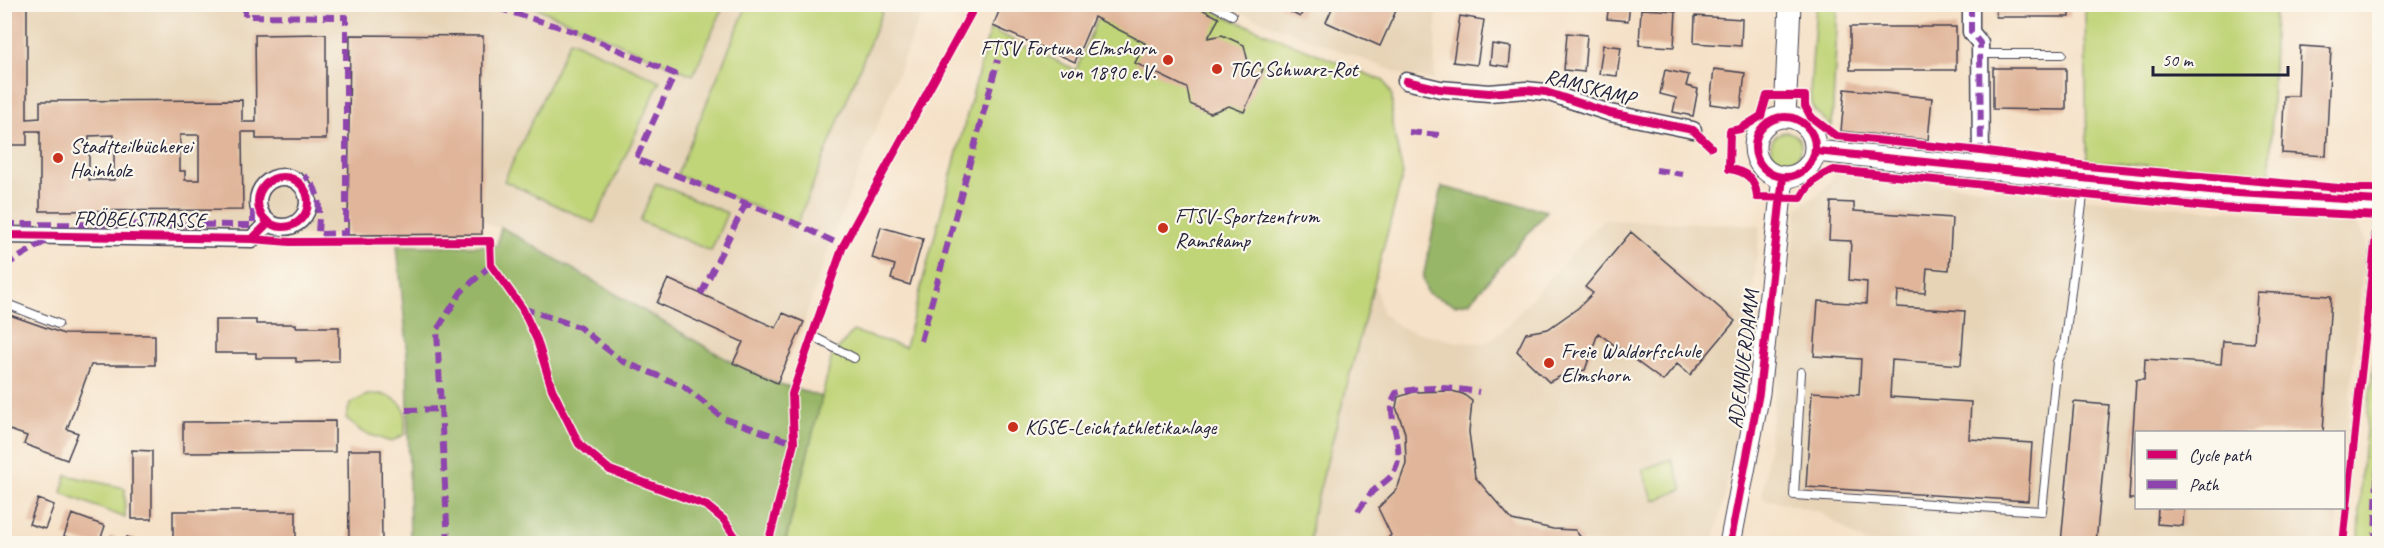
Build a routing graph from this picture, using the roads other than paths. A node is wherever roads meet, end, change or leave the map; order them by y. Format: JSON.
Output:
{"nodes":[{"id":1,"x":1211,"y":4,"type":"edge"},
{"id":2,"x":1790,"y":4,"type":"edge"},
{"id":3,"x":1971,"y":4,"type":"edge"},
{"id":4,"x":1232,"y":15,"type":"dead end"},
{"id":5,"x":1980,"y":54,"type":"junction"},
{"id":6,"x":2062,"y":54,"type":"dead end"},
{"id":7,"x":1406,"y":81,"type":"dead end"},
{"id":8,"x":1785,"y":116,"type":"junction"},
{"id":9,"x":1693,"y":130,"type":"dead end"},
{"id":10,"x":1815,"y":151,"type":"junction"},
{"id":11,"x":1981,"y":167,"type":"junction"},
{"id":12,"x":1782,"y":177,"type":"junction"},
{"id":13,"x":2085,"y":179,"type":"junction"},
{"id":14,"x":2379,"y":201,"type":"edge"},
{"id":15,"x":268,"y":223,"type":"dead end"},
{"id":16,"x":4,"y":236,"type":"edge"},
{"id":17,"x":4,"y":303,"type":"edge"},
{"id":18,"x":58,"y":324,"type":"dead end"},
{"id":19,"x":812,"y":336,"type":"dead end"},
{"id":20,"x":854,"y":358,"type":"dead end"},
{"id":21,"x":1802,"y":372,"type":"dead end"},
{"id":22,"x":1730,"y":543,"type":"edge"},
{"id":23,"x":2343,"y":543,"type":"edge"}],
"edges":[{"from":1,"to":4,"type":"lane"},
{"from":2,"to":8,"type":"street"},
{"from":3,"to":5,"type":"street"},
{"from":5,"to":6,"type":"lane"},
{"from":5,"to":11,"type":"street"},
{"from":7,"to":9,"type":"street","name":"RAMSKAMP"},
{"from":8,"to":10,"type":"street"},
{"from":8,"to":12,"type":"street"},
{"from":10,"to":11,"type":"street"},
{"from":10,"to":12,"type":"street"},
{"from":11,"to":13,"type":"street"},
{"from":12,"to":22,"type":"street","name":"ADENAUERDAMM"},
{"from":13,"to":14,"type":"street"},
{"from":13,"to":21,"type":"lane"},
{"from":14,"to":23,"type":"lane"},
{"from":15,"to":16,"type":"street","name":"FRÖBELSTRASSE"},
{"from":17,"to":18,"type":"lane"},
{"from":19,"to":20,"type":"lane"}]}
